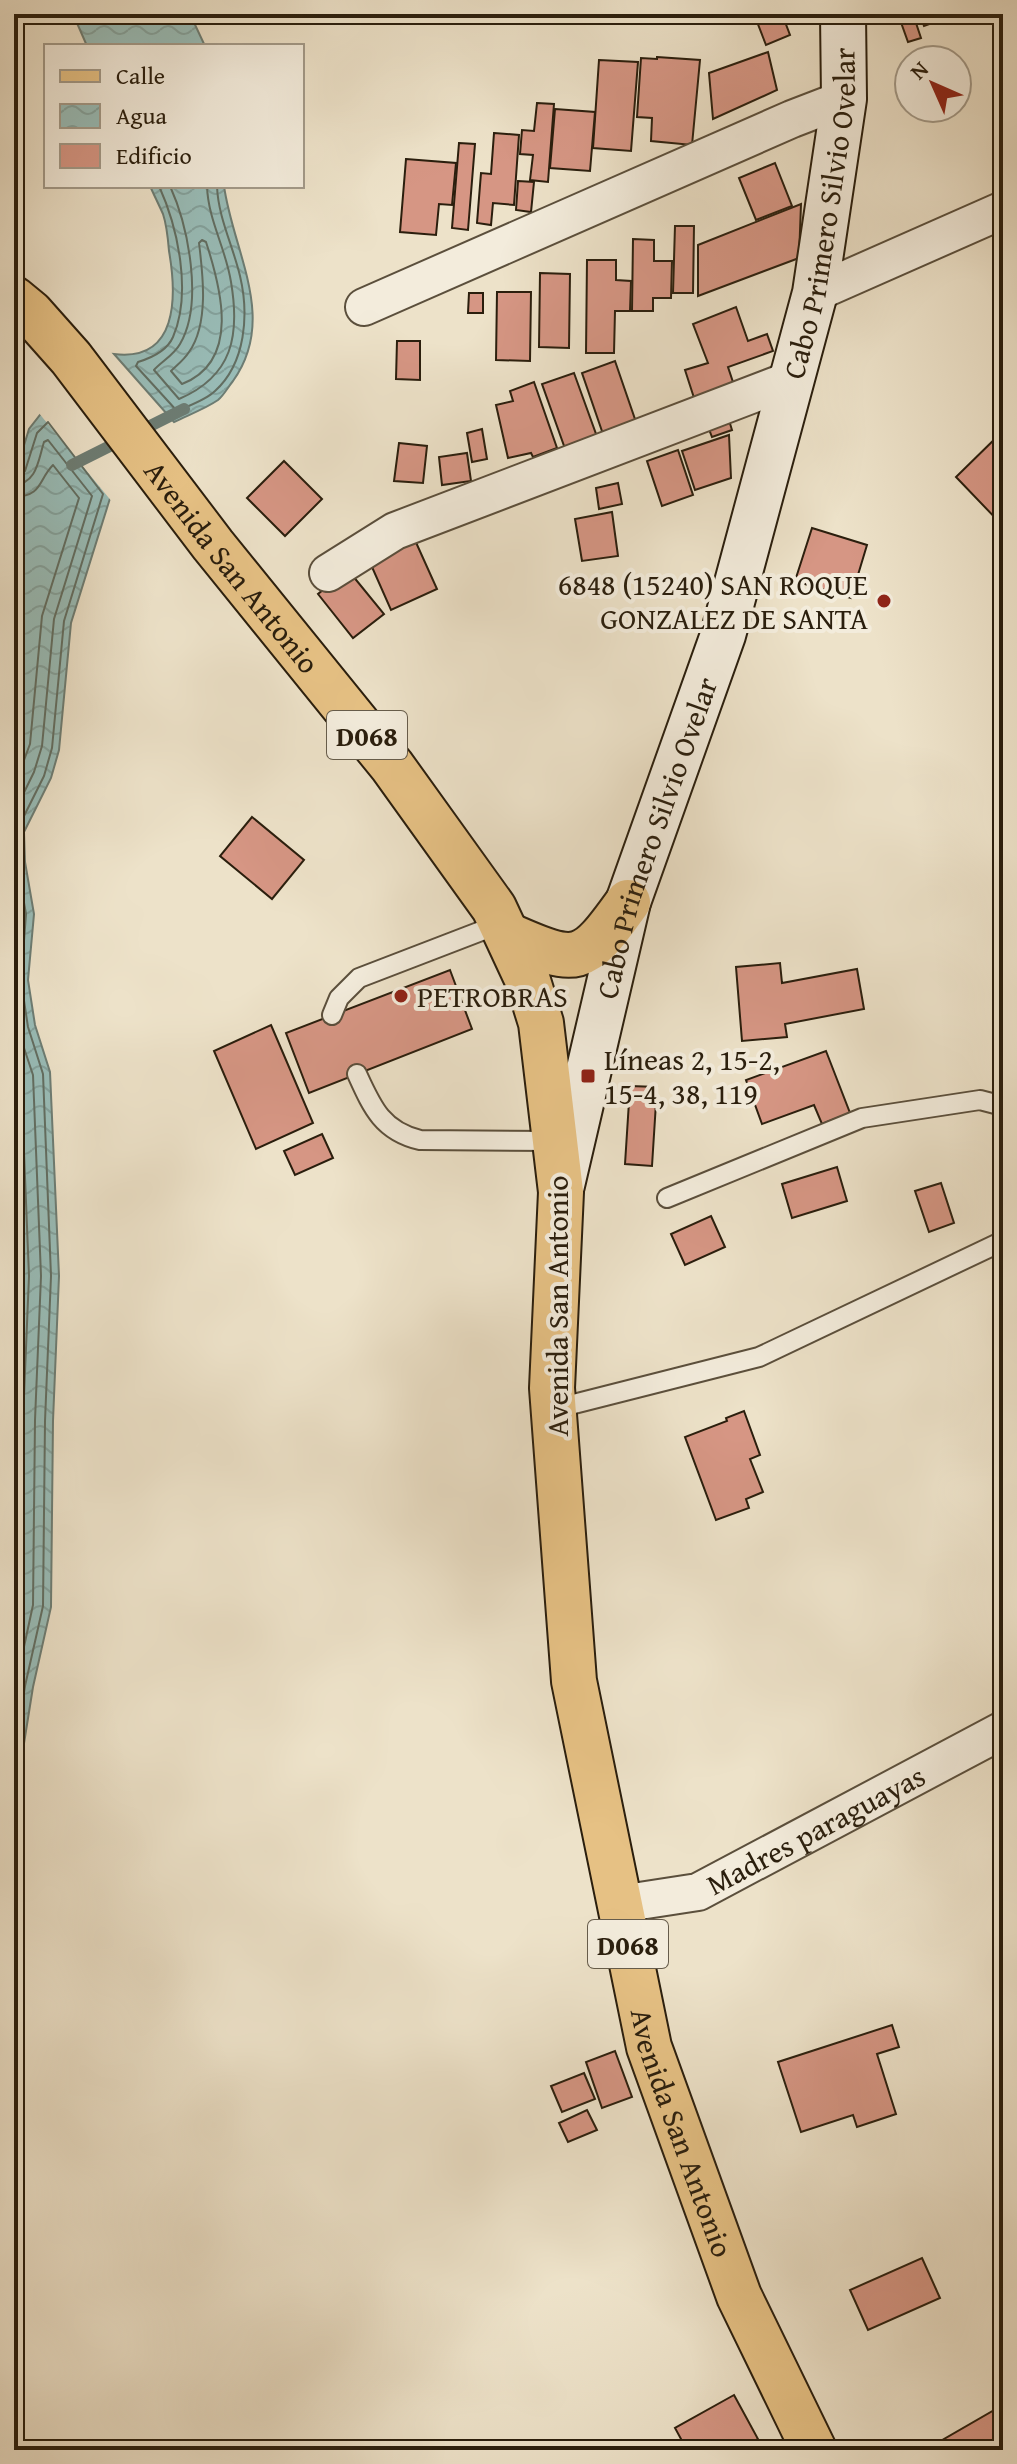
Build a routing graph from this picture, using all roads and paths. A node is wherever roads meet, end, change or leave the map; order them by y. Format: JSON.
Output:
{"nodes":[{"id":1,"x":843,"y":14,"type":"edge"},
{"id":2,"x":844,"y":99,"type":"junction"},
{"id":3,"x":1003,"y":210,"type":"edge"},
{"id":4,"x":815,"y":293,"type":"junction"},
{"id":5,"x":14,"y":299,"type":"edge"},
{"id":6,"x":364,"y":307,"type":"dead end"},
{"id":7,"x":790,"y":380,"type":"junction"},
{"id":8,"x":328,"y":573,"type":"dead end"},
{"id":9,"x":628,"y":902,"type":"junction"},
{"id":10,"x":505,"y":929,"type":"junction"},
{"id":11,"x":332,"y":1015,"type":"dead end"},
{"id":12,"x":357,"y":1074,"type":"dead end"},
{"id":13,"x":1003,"y":1106,"type":"edge"},
{"id":14,"x":554,"y":1141,"type":"junction"},
{"id":15,"x":561,"y":1192,"type":"junction"},
{"id":16,"x":667,"y":1198,"type":"dead end"},
{"id":17,"x":1003,"y":1241,"type":"edge"},
{"id":18,"x":554,"y":1409,"type":"junction"},
{"id":19,"x":1003,"y":1730,"type":"edge"},
{"id":20,"x":620,"y":1904,"type":"junction"},
{"id":21,"x":814,"y":2450,"type":"edge"}],
"edges":[{"from":1,"to":2,"type":"main road","name":"Cabo Primero Silvio Ovelar"},
{"from":2,"to":4,"type":"main road","name":"Cabo Primero Silvio Ovelar"},
{"from":2,"to":6,"type":"street"},
{"from":3,"to":4,"type":"street"},
{"from":4,"to":7,"type":"main road","name":"Cabo Primero Silvio Ovelar"},
{"from":5,"to":10,"type":"main road","name":"Avenida San Antonio","number":"D068"},
{"from":7,"to":8,"type":"street"},
{"from":7,"to":9,"type":"main road","name":"Cabo Primero Silvio Ovelar"},
{"from":9,"to":10,"type":"main road"},
{"from":9,"to":15,"type":"main road","name":"Cabo Primero Silvio Ovelar"},
{"from":10,"to":11,"type":"lane"},
{"from":10,"to":14,"type":"main road","name":"Avenida San Antonio","number":"D068"},
{"from":12,"to":14,"type":"lane"},
{"from":13,"to":16,"type":"lane"},
{"from":14,"to":15,"type":"main road","name":"Avenida San Antonio","number":"D068"},
{"from":15,"to":18,"type":"main road","name":"Avenida San Antonio","number":"D068"},
{"from":17,"to":18,"type":"lane"},
{"from":18,"to":20,"type":"main road","name":"Avenida San Antonio","number":"D068"},
{"from":19,"to":20,"type":"street","name":"Madres paraguayas"},
{"from":20,"to":21,"type":"main road","name":"Avenida San Antonio","number":"D068"}]}
